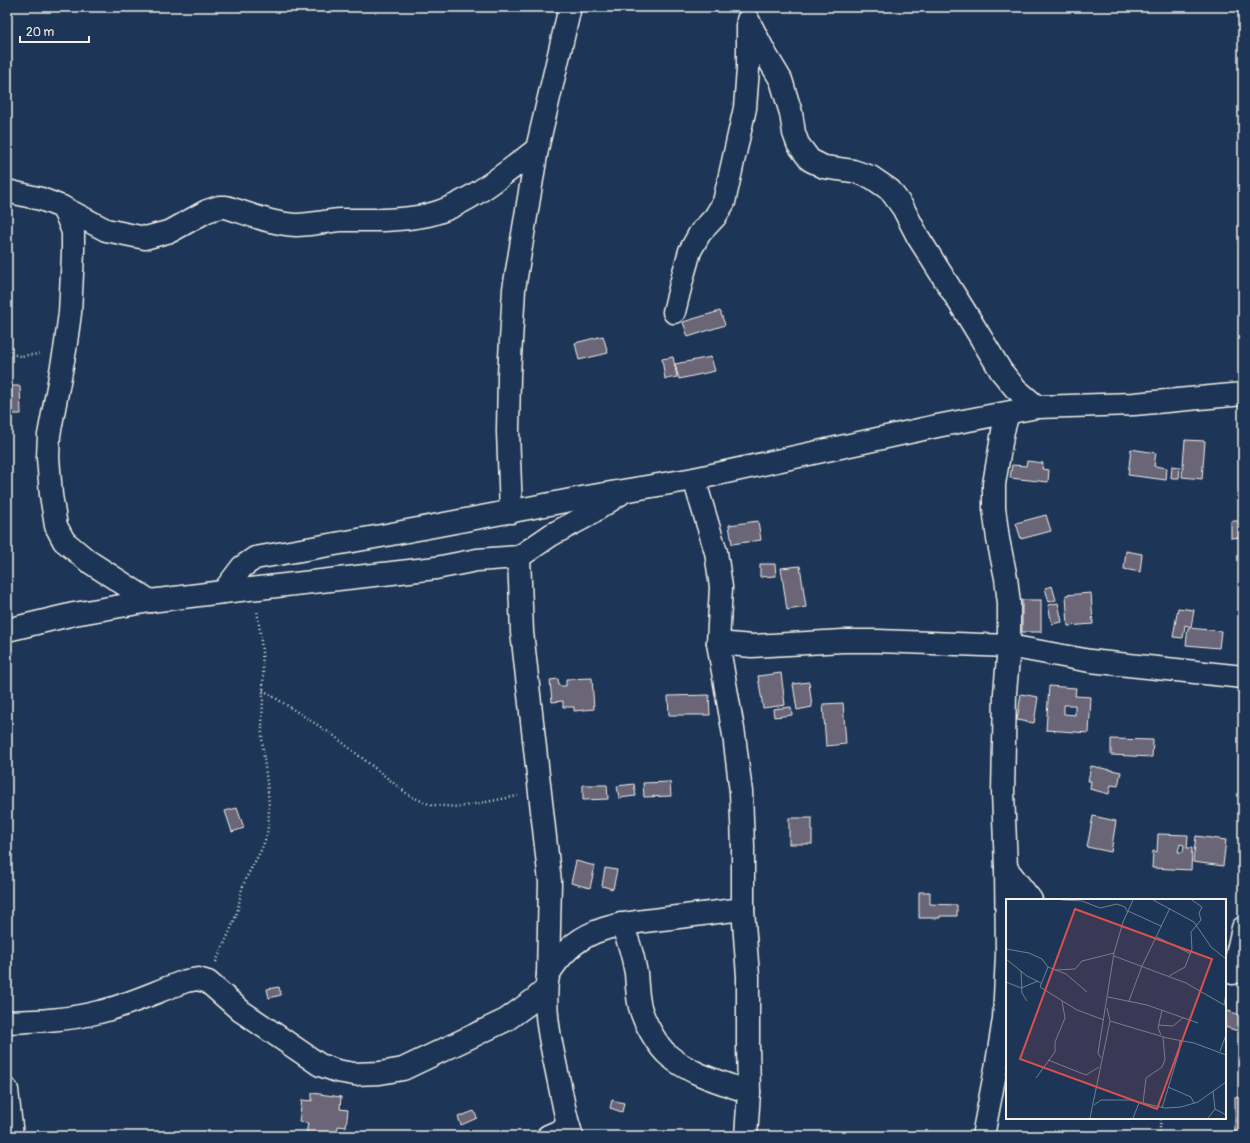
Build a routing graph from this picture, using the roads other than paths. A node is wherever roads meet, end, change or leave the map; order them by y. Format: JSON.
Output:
{"nodes":[{"id":1,"x":570,"y":7,"type":"edge"},
{"id":2,"x":747,"y":14,"type":"edge"},
{"id":3,"x":537,"y":149,"type":"junction"},
{"id":4,"x":7,"y":191,"type":"edge"},
{"id":5,"x":62,"y":207,"type":"junction"},
{"id":6,"x":674,"y":312,"type":"dead end"},
{"id":7,"x":1243,"y":394,"type":"edge"},
{"id":8,"x":1037,"y":407,"type":"junction"},
{"id":9,"x":1008,"y":413,"type":"junction"},
{"id":10,"x":694,"y":479,"type":"junction"},
{"id":11,"x":626,"y":490,"type":"junction"},
{"id":12,"x":511,"y":512,"type":"junction"},
{"id":13,"x":519,"y":557,"type":"junction"},
{"id":14,"x":223,"y":592,"type":"junction"},
{"id":15,"x":150,"y":601,"type":"junction"},
{"id":16,"x":7,"y":630,"type":"edge"},
{"id":17,"x":718,"y":643,"type":"junction"},
{"id":18,"x":1009,"y":646,"type":"junction"},
{"id":19,"x":1243,"y":677,"type":"edge"},
{"id":20,"x":1006,"y":868,"type":"junction"},
{"id":21,"x":1006,"y":899,"type":"edge"},
{"id":22,"x":1030,"y":899,"type":"edge"},
{"id":23,"x":743,"y":909,"type":"junction"},
{"id":24,"x":621,"y":924,"type":"junction"},
{"id":25,"x":1243,"y":928,"type":"edge"},
{"id":26,"x":1234,"y":973,"type":"edge"},
{"id":27,"x":1006,"y":976,"type":"edge"},
{"id":28,"x":547,"y":982,"type":"junction"},
{"id":29,"x":7,"y":1022,"type":"edge"},
{"id":30,"x":7,"y":1090,"type":"edge"},
{"id":31,"x":749,"y":1092,"type":"junction"},
{"id":32,"x":570,"y":1132,"type":"edge"},
{"id":33,"x":12,"y":1136,"type":"edge"},
{"id":34,"x":548,"y":1136,"type":"edge"},
{"id":35,"x":746,"y":1136,"type":"edge"},
{"id":36,"x":983,"y":1136,"type":"edge"}],
"edges":[{"from":1,"to":3,"type":"street"},
{"from":2,"to":6,"type":"street"},
{"from":2,"to":8,"type":"street"},
{"from":3,"to":5,"type":"street"},
{"from":3,"to":12,"type":"street"},
{"from":4,"to":5,"type":"street"},
{"from":5,"to":15,"type":"street"},
{"from":7,"to":8,"type":"street"},
{"from":8,"to":9,"type":"street"},
{"from":9,"to":10,"type":"street"},
{"from":9,"to":18,"type":"street"},
{"from":10,"to":11,"type":"street"},
{"from":10,"to":17,"type":"street"},
{"from":11,"to":12,"type":"street"},
{"from":11,"to":13,"type":"street"},
{"from":12,"to":14,"type":"street"},
{"from":13,"to":14,"type":"street"},
{"from":13,"to":28,"type":"street"},
{"from":14,"to":15,"type":"street"},
{"from":15,"to":16,"type":"street"},
{"from":17,"to":18,"type":"street"},
{"from":17,"to":23,"type":"street"},
{"from":18,"to":19,"type":"street"},
{"from":18,"to":20,"type":"street"},
{"from":20,"to":21,"type":"street"},
{"from":20,"to":22,"type":"street"},
{"from":23,"to":24,"type":"street"},
{"from":23,"to":31,"type":"street"},
{"from":24,"to":28,"type":"street"},
{"from":24,"to":31,"type":"street"},
{"from":25,"to":26,"type":"street"},
{"from":27,"to":36,"type":"street"},
{"from":28,"to":29,"type":"street"},
{"from":28,"to":32,"type":"street"},
{"from":30,"to":33,"type":"street"},
{"from":31,"to":35,"type":"street"},
{"from":32,"to":34,"type":"street"}]}
